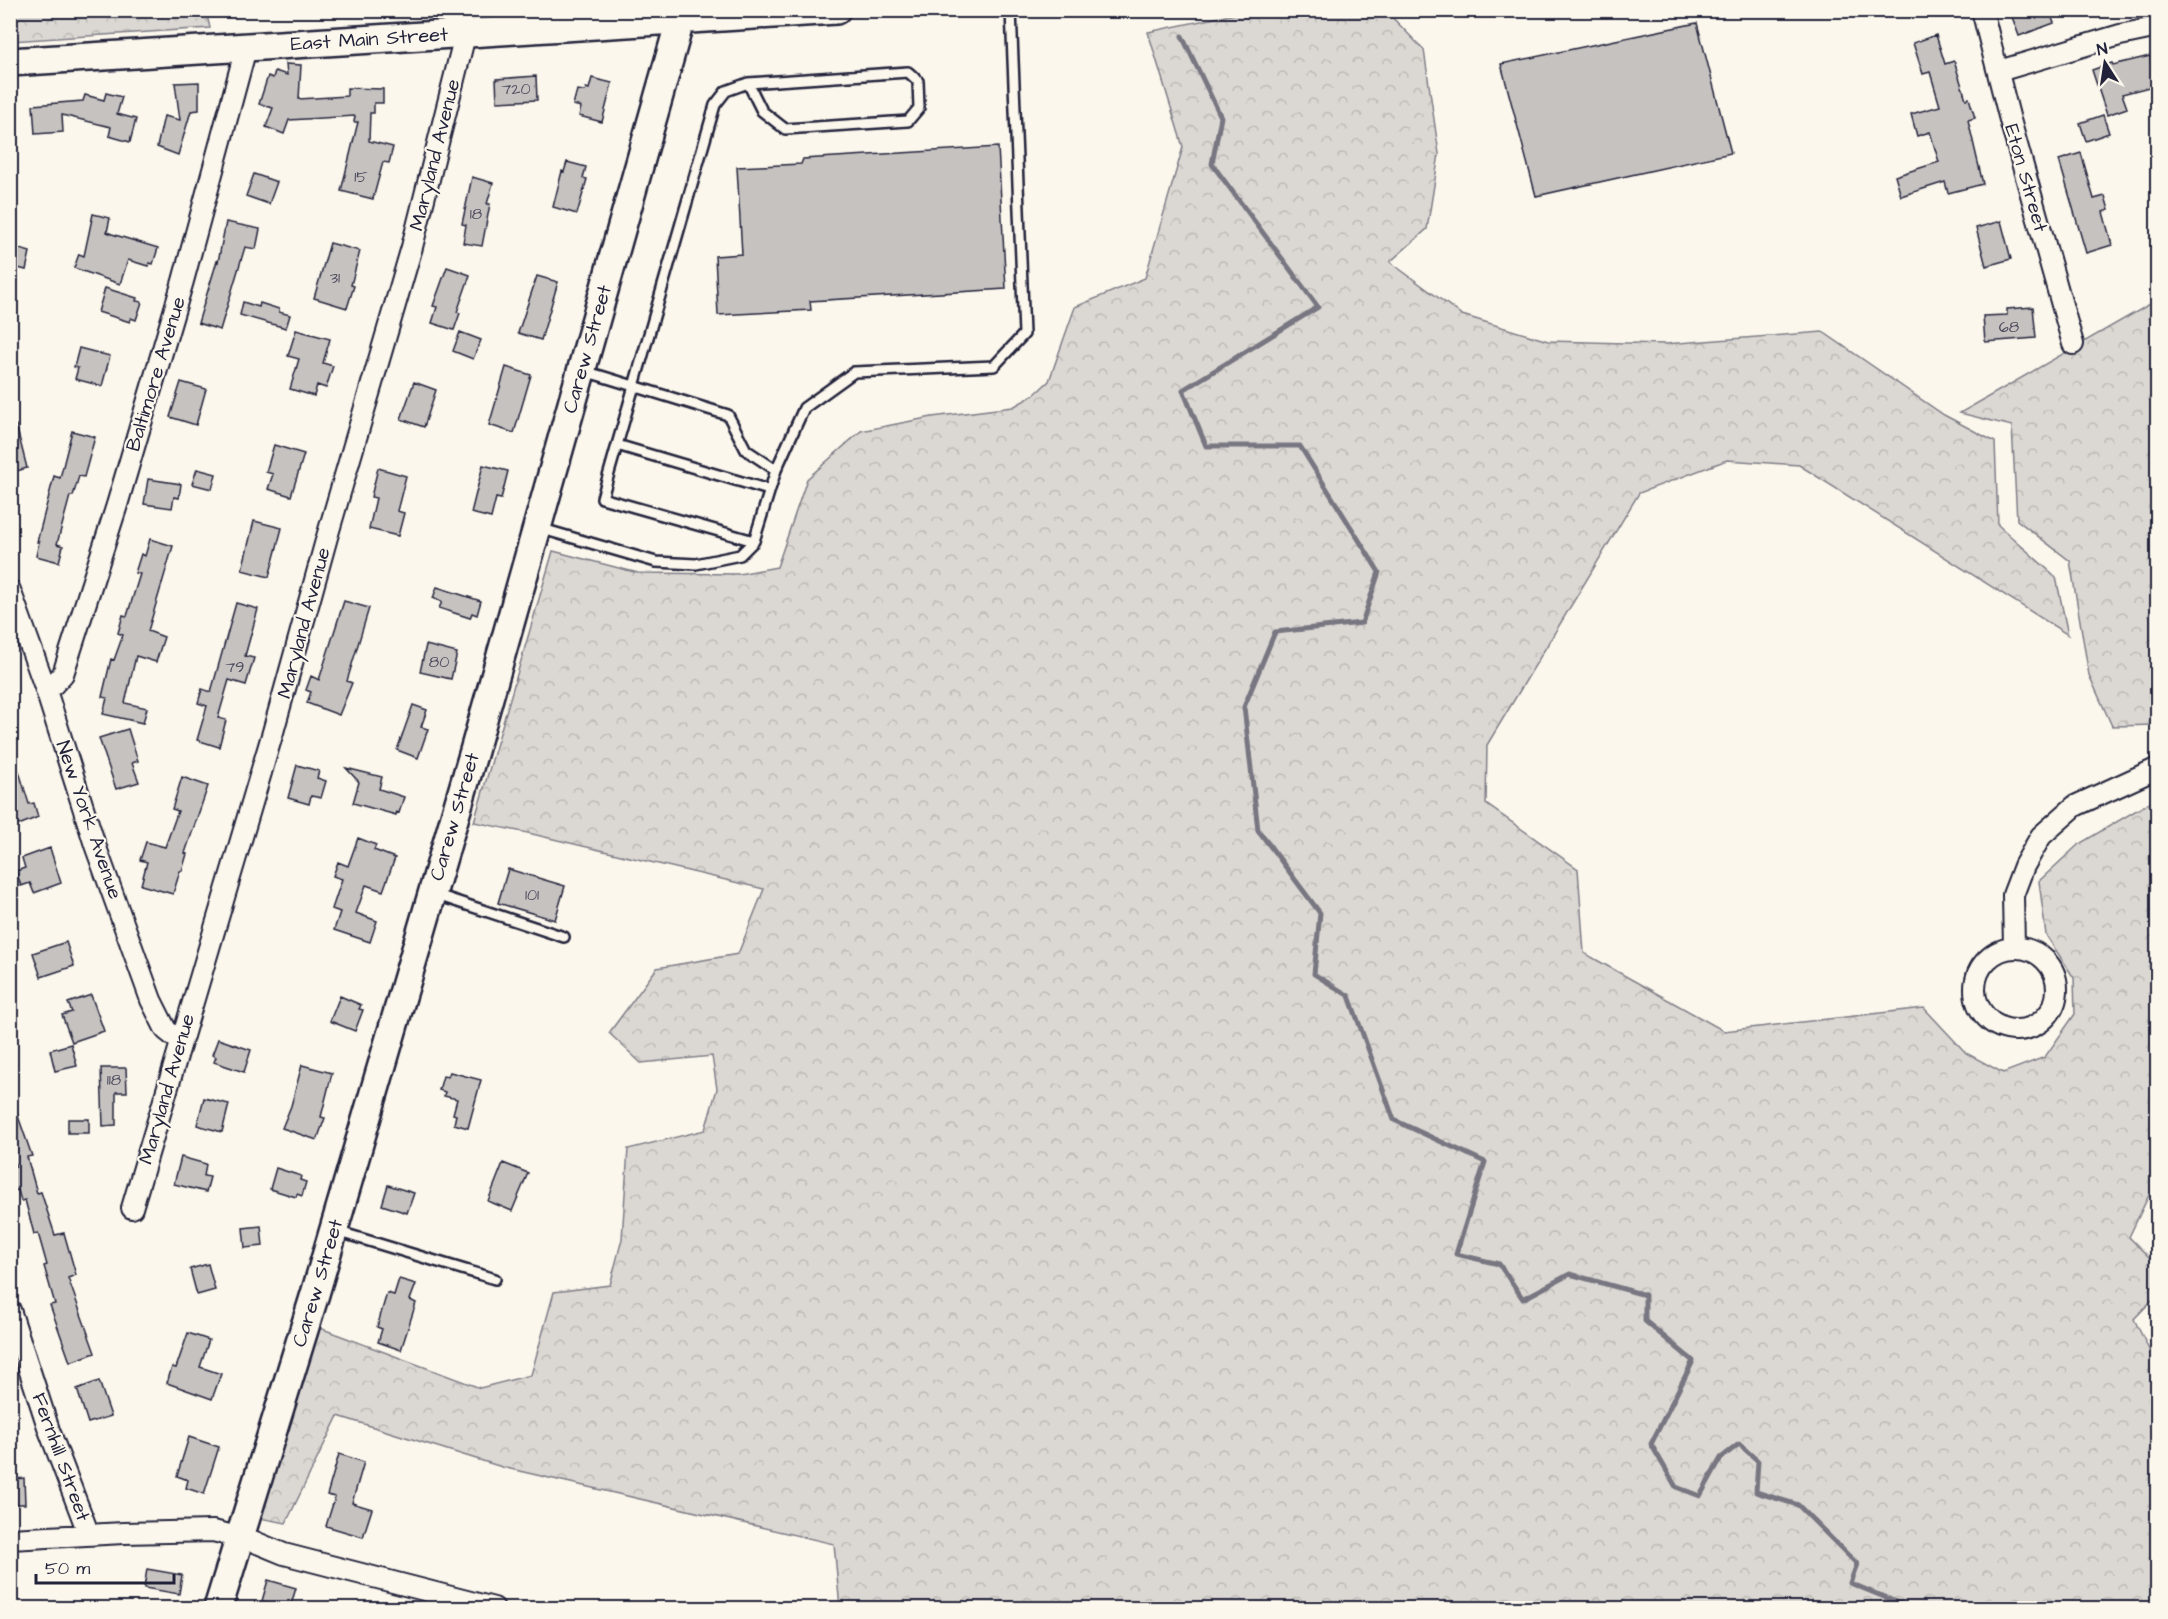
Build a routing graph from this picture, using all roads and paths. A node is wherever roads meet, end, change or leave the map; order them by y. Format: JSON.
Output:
{"nodes":[{"id":1,"x":836,"y":10,"type":"edge"},
{"id":2,"x":1011,"y":10,"type":"edge"},
{"id":3,"x":1982,"y":10,"type":"edge"},
{"id":4,"x":680,"y":21,"type":"junction"},
{"id":5,"x":454,"y":27,"type":"edge"},
{"id":6,"x":2157,"y":28,"type":"edge"},
{"id":7,"x":246,"y":48,"type":"junction"},
{"id":8,"x":10,"y":62,"type":"edge"},
{"id":9,"x":1998,"y":71,"type":"junction"},
{"id":10,"x":748,"y":82,"type":"junction"},
{"id":11,"x":2073,"y":344,"type":"dead end"},
{"id":12,"x":581,"y":370,"type":"junction"},
{"id":13,"x":617,"y":445,"type":"junction"},
{"id":14,"x":776,"y":470,"type":"junction"},
{"id":15,"x":769,"y":490,"type":"junction"},
{"id":16,"x":536,"y":527,"type":"junction"},
{"id":17,"x":754,"y":541,"type":"junction"},
{"id":18,"x":10,"y":590,"type":"edge"},
{"id":19,"x":45,"y":687,"type":"junction"},
{"id":20,"x":2157,"y":768,"type":"edge"},
{"id":21,"x":432,"y":894,"type":"junction"},
{"id":22,"x":564,"y":937,"type":"dead end"},
{"id":23,"x":2014,"y":948,"type":"junction"},
{"id":24,"x":181,"y":1042,"type":"junction"},
{"id":25,"x":132,"y":1208,"type":"dead end"},
{"id":26,"x":333,"y":1230,"type":"junction"},
{"id":27,"x":495,"y":1279,"type":"dead end"},
{"id":28,"x":11,"y":1314,"type":"edge"},
{"id":29,"x":88,"y":1535,"type":"junction"},
{"id":30,"x":240,"y":1538,"type":"junction"},
{"id":31,"x":10,"y":1539,"type":"edge"},
{"id":32,"x":443,"y":1602,"type":"edge"},
{"id":33,"x":218,"y":1608,"type":"edge"},
{"id":34,"x":494,"y":1608,"type":"edge"}],
"edges":[{"from":1,"to":4,"type":"street","name":"East Main Street"},
{"from":2,"to":14,"type":"lane"},
{"from":3,"to":9,"type":"street","name":"Eton Street"},
{"from":4,"to":5,"type":"street","name":"East Main Street"},
{"from":4,"to":12,"type":"street","name":"Carew Street"},
{"from":5,"to":7,"type":"street","name":"East Main Street"},
{"from":5,"to":24,"type":"street","name":"Maryland Avenue"},
{"from":6,"to":9,"type":"street"},
{"from":7,"to":8,"type":"street","name":"East Main Street"},
{"from":7,"to":19,"type":"street","name":"Baltimore Avenue"},
{"from":9,"to":11,"type":"street","name":"Eton Street"},
{"from":10,"to":10,"type":"lane"},
{"from":10,"to":13,"type":"lane"},
{"from":12,"to":14,"type":"lane"},
{"from":12,"to":16,"type":"street","name":"Carew Street"},
{"from":13,"to":15,"type":"lane"},
{"from":13,"to":17,"type":"lane"},
{"from":14,"to":15,"type":"lane"},
{"from":15,"to":17,"type":"lane"},
{"from":16,"to":17,"type":"lane"},
{"from":16,"to":21,"type":"street","name":"Carew Street"},
{"from":18,"to":19,"type":"street","name":"New York Avenue"},
{"from":19,"to":24,"type":"street","name":"New York Avenue"},
{"from":20,"to":23,"type":"street"},
{"from":21,"to":22,"type":"lane"},
{"from":21,"to":26,"type":"street","name":"Carew Street"},
{"from":23,"to":23,"type":"street"},
{"from":24,"to":25,"type":"street","name":"Maryland Avenue"},
{"from":26,"to":27,"type":"lane"},
{"from":26,"to":30,"type":"street","name":"Carew Street"},
{"from":28,"to":29,"type":"street","name":"Fernhill Street"},
{"from":29,"to":30,"type":"street"},
{"from":29,"to":31,"type":"street"},
{"from":30,"to":32,"type":"street"},
{"from":30,"to":33,"type":"street","name":"Carew Street"},
{"from":32,"to":34,"type":"street"}]}
